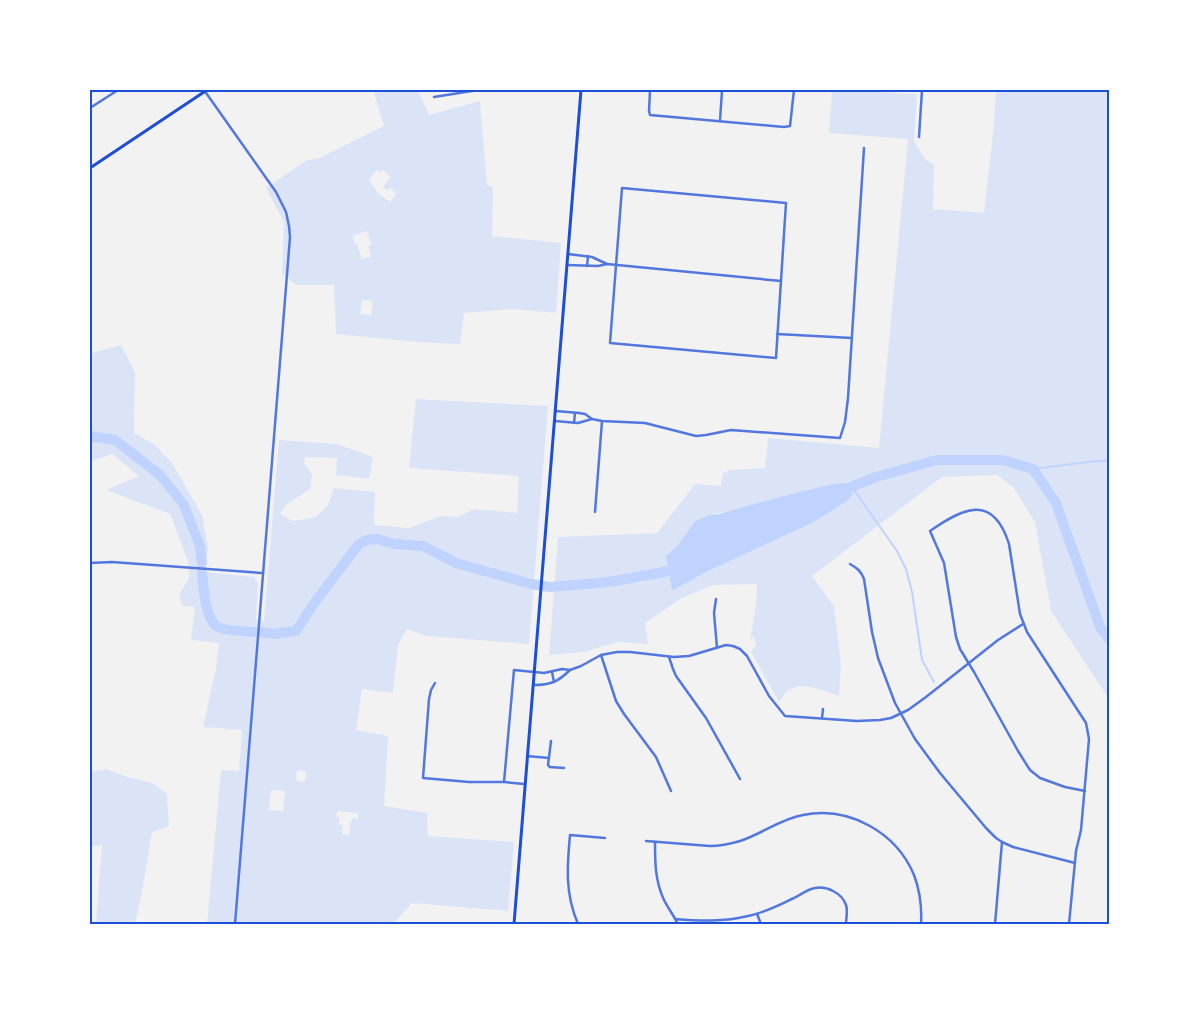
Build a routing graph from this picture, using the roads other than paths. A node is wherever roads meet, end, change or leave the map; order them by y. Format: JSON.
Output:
{"nodes":[{"id":1,"x":118,"y":90,"type":"edge"},
{"id":2,"x":478,"y":90,"type":"edge"},
{"id":3,"x":581,"y":90,"type":"edge"},
{"id":4,"x":650,"y":90,"type":"edge"},
{"id":5,"x":722,"y":90,"type":"edge"},
{"id":6,"x":794,"y":90,"type":"edge"},
{"id":7,"x":922,"y":90,"type":"edge"},
{"id":8,"x":205,"y":91,"type":"edge"},
{"id":9,"x":434,"y":97,"type":"dead end"},
{"id":10,"x":90,"y":108,"type":"edge"},
{"id":11,"x":720,"y":121,"type":"junction"},
{"id":12,"x":919,"y":138,"type":"dead end"},
{"id":13,"x":864,"y":148,"type":"dead end"},
{"id":14,"x":90,"y":168,"type":"edge"},
{"id":15,"x":568,"y":254,"type":"junction"},
{"id":16,"x":588,"y":256,"type":"junction"},
{"id":17,"x":607,"y":264,"type":"junction"},
{"id":18,"x":567,"y":265,"type":"junction"},
{"id":19,"x":616,"y":265,"type":"junction"},
{"id":20,"x":587,"y":266,"type":"junction"},
{"id":21,"x":781,"y":280,"type":"junction"},
{"id":22,"x":777,"y":334,"type":"junction"},
{"id":23,"x":852,"y":338,"type":"junction"},
{"id":24,"x":556,"y":411,"type":"junction"},
{"id":25,"x":575,"y":413,"type":"junction"},
{"id":26,"x":592,"y":419,"type":"junction"},
{"id":27,"x":555,"y":421,"type":"junction"},
{"id":28,"x":602,"y":421,"type":"junction"},
{"id":29,"x":574,"y":422,"type":"junction"},
{"id":30,"x":595,"y":512,"type":"dead end"},
{"id":31,"x":90,"y":563,"type":"edge"},
{"id":32,"x":850,"y":564,"type":"dead end"},
{"id":33,"x":262,"y":573,"type":"junction"},
{"id":34,"x":716,"y":599,"type":"dead end"},
{"id":35,"x":1023,"y":624,"type":"junction"},
{"id":36,"x":717,"y":648,"type":"junction"},
{"id":37,"x":602,"y":655,"type":"junction"},
{"id":38,"x":669,"y":657,"type":"junction"},
{"id":39,"x":968,"y":663,"type":"junction"},
{"id":40,"x":570,"y":670,"type":"junction"},
{"id":41,"x":535,"y":672,"type":"junction"},
{"id":42,"x":552,"y":672,"type":"junction"},
{"id":43,"x":554,"y":682,"type":"junction"},
{"id":44,"x":435,"y":683,"type":"dead end"},
{"id":45,"x":533,"y":686,"type":"junction"},
{"id":46,"x":823,"y":708,"type":"dead end"},
{"id":47,"x":900,"y":714,"type":"junction"},
{"id":48,"x":822,"y":718,"type":"junction"},
{"id":49,"x":551,"y":742,"type":"dead end"},
{"id":50,"x":526,"y":756,"type":"junction"},
{"id":51,"x":549,"y":758,"type":"junction"},
{"id":52,"x":564,"y":768,"type":"dead end"},
{"id":53,"x":740,"y":779,"type":"dead end"},
{"id":54,"x":504,"y":782,"type":"junction"},
{"id":55,"x":524,"y":784,"type":"junction"},
{"id":56,"x":671,"y":791,"type":"dead end"},
{"id":57,"x":1085,"y":791,"type":"junction"},
{"id":58,"x":605,"y":838,"type":"dead end"},
{"id":59,"x":646,"y":841,"type":"dead end"},
{"id":60,"x":655,"y":842,"type":"junction"},
{"id":61,"x":1002,"y":842,"type":"junction"},
{"id":62,"x":1075,"y":863,"type":"junction"},
{"id":63,"x":757,"y":914,"type":"junction"},
{"id":64,"x":675,"y":919,"type":"junction"},
{"id":65,"x":235,"y":924,"type":"edge"},
{"id":66,"x":514,"y":924,"type":"edge"},
{"id":67,"x":578,"y":924,"type":"edge"},
{"id":68,"x":678,"y":924,"type":"edge"},
{"id":69,"x":761,"y":924,"type":"edge"},
{"id":70,"x":846,"y":924,"type":"edge"},
{"id":71,"x":921,"y":924,"type":"edge"},
{"id":72,"x":995,"y":924,"type":"edge"},
{"id":73,"x":1069,"y":924,"type":"edge"}],
"edges":[{"from":1,"to":10,"type":"street"},
{"from":2,"to":9,"type":"street"},
{"from":3,"to":15,"type":"main road"},
{"from":4,"to":11,"type":"street"},
{"from":5,"to":11,"type":"street"},
{"from":6,"to":11,"type":"street"},
{"from":7,"to":12,"type":"street"},
{"from":8,"to":14,"type":"main road"},
{"from":8,"to":33,"type":"street"},
{"from":13,"to":23,"type":"street"},
{"from":15,"to":16,"type":"street"},
{"from":15,"to":18,"type":"main road"},
{"from":16,"to":17,"type":"street"},
{"from":16,"to":20,"type":"street"},
{"from":17,"to":19,"type":"street"},
{"from":17,"to":20,"type":"street"},
{"from":18,"to":20,"type":"street"},
{"from":18,"to":24,"type":"main road"},
{"from":19,"to":21,"type":"street"},
{"from":19,"to":21,"type":"street"},
{"from":19,"to":22,"type":"street"},
{"from":21,"to":22,"type":"street"},
{"from":22,"to":23,"type":"street"},
{"from":23,"to":28,"type":"street"},
{"from":24,"to":25,"type":"street"},
{"from":24,"to":27,"type":"main road"},
{"from":25,"to":26,"type":"street"},
{"from":25,"to":29,"type":"street"},
{"from":26,"to":28,"type":"street"},
{"from":26,"to":29,"type":"street"},
{"from":27,"to":29,"type":"street"},
{"from":27,"to":41,"type":"main road"},
{"from":28,"to":30,"type":"street"},
{"from":31,"to":33,"type":"street"},
{"from":32,"to":47,"type":"street"},
{"from":33,"to":65,"type":"street"},
{"from":34,"to":36,"type":"street"},
{"from":35,"to":39,"type":"street"},
{"from":35,"to":39,"type":"street"},
{"from":35,"to":57,"type":"street"},
{"from":36,"to":38,"type":"street"},
{"from":36,"to":48,"type":"street"},
{"from":37,"to":38,"type":"street"},
{"from":37,"to":40,"type":"street"},
{"from":37,"to":56,"type":"street"},
{"from":38,"to":53,"type":"street"},
{"from":39,"to":47,"type":"street"},
{"from":39,"to":57,"type":"street"},
{"from":40,"to":42,"type":"street"},
{"from":40,"to":43,"type":"street"},
{"from":41,"to":42,"type":"street"},
{"from":41,"to":45,"type":"main road"},
{"from":41,"to":54,"type":"street"},
{"from":42,"to":43,"type":"street"},
{"from":43,"to":45,"type":"street"},
{"from":44,"to":54,"type":"street"},
{"from":45,"to":50,"type":"main road"},
{"from":46,"to":48,"type":"street"},
{"from":47,"to":48,"type":"street"},
{"from":47,"to":61,"type":"street"},
{"from":49,"to":51,"type":"street"},
{"from":50,"to":51,"type":"street"},
{"from":50,"to":55,"type":"main road"},
{"from":51,"to":52,"type":"street"},
{"from":54,"to":55,"type":"street"},
{"from":55,"to":66,"type":"main road"},
{"from":57,"to":62,"type":"street"},
{"from":58,"to":67,"type":"street"},
{"from":59,"to":60,"type":"street"},
{"from":60,"to":64,"type":"street"},
{"from":60,"to":71,"type":"street"},
{"from":61,"to":62,"type":"street"},
{"from":61,"to":72,"type":"street"},
{"from":62,"to":73,"type":"street"},
{"from":63,"to":64,"type":"street"},
{"from":63,"to":69,"type":"street"},
{"from":63,"to":70,"type":"street"},
{"from":64,"to":68,"type":"street"}]}
